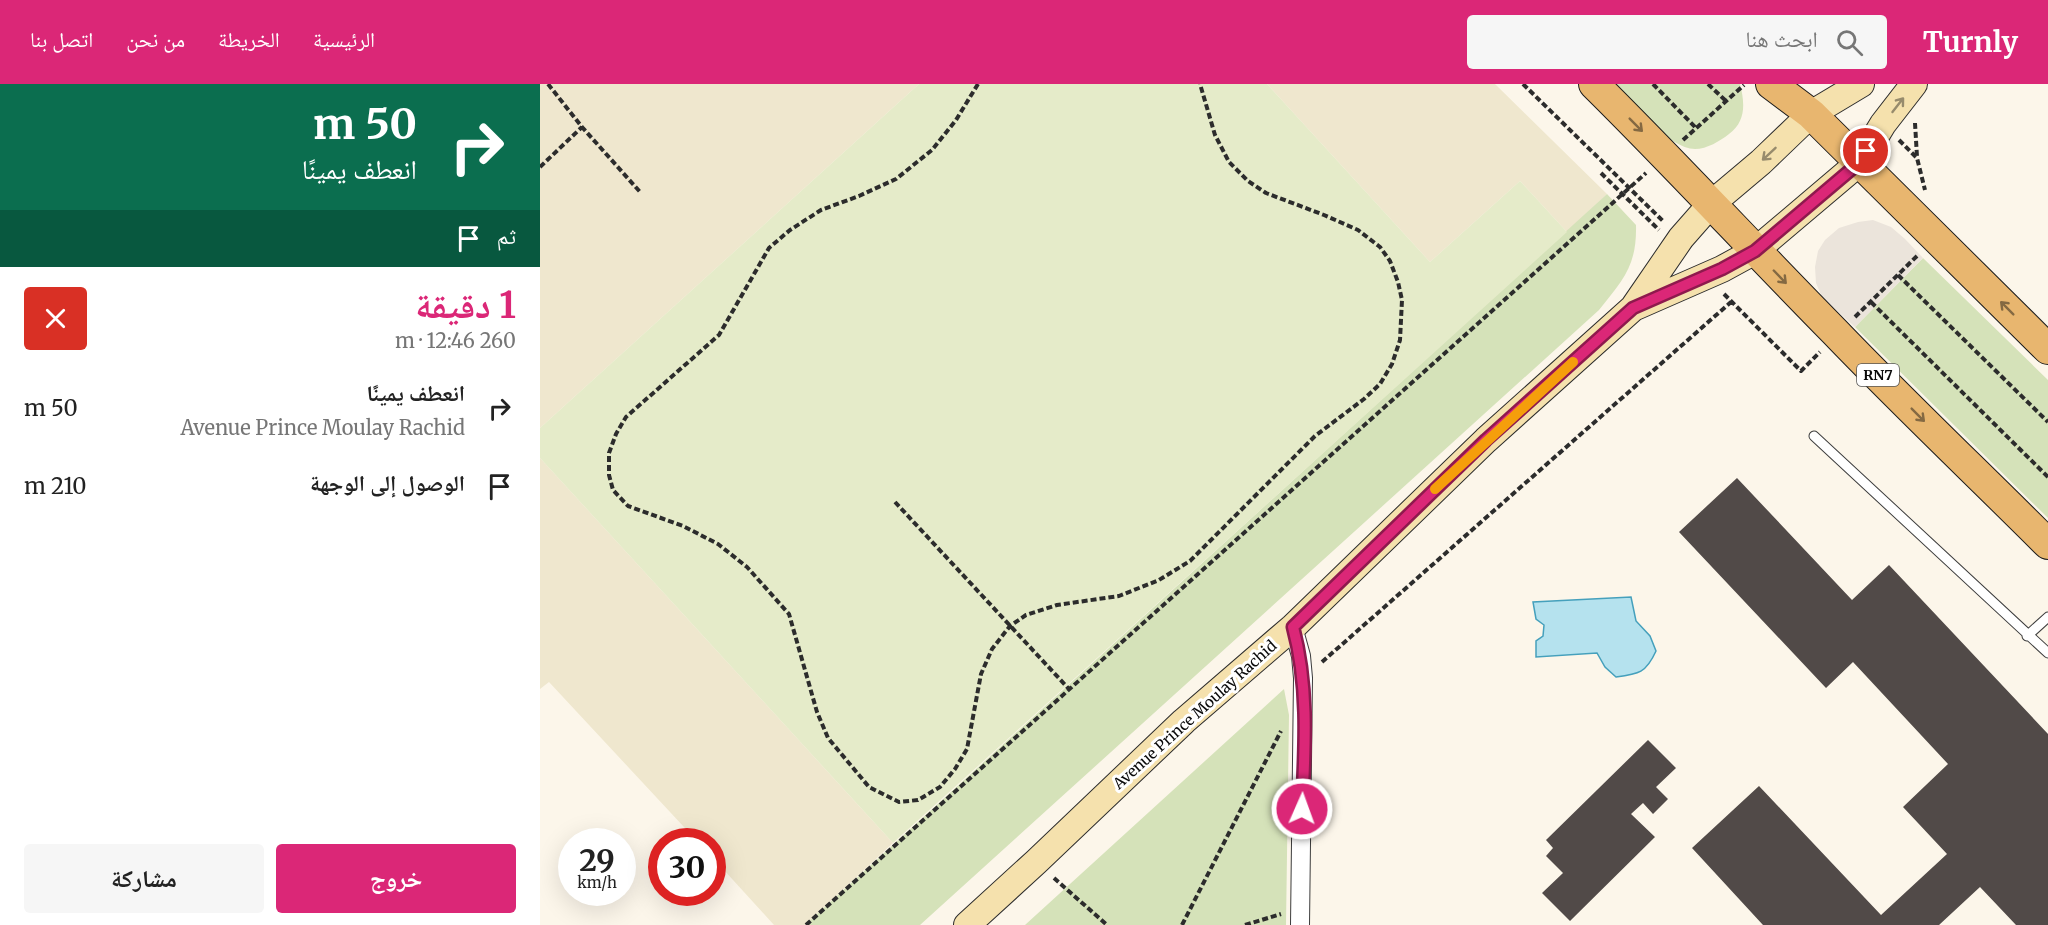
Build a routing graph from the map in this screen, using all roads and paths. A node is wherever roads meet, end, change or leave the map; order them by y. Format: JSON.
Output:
{"nodes":[{"id":1,"x":548,"y":84,"type":"edge"},
{"id":2,"x":978,"y":84,"type":"edge"},
{"id":3,"x":1200,"y":84,"type":"edge"},
{"id":4,"x":1523,"y":84,"type":"edge"},
{"id":5,"x":1594,"y":84,"type":"edge"},
{"id":6,"x":1653,"y":84,"type":"edge"},
{"id":7,"x":1708,"y":84,"type":"edge"},
{"id":8,"x":1745,"y":84,"type":"edge"},
{"id":9,"x":1771,"y":84,"type":"edge"},
{"id":10,"x":1862,"y":84,"type":"edge"},
{"id":11,"x":1914,"y":84,"type":"edge"},
{"id":12,"x":1726,"y":101,"type":"junction"},
{"id":13,"x":1811,"y":114,"type":"junction"},
{"id":14,"x":582,"y":127,"type":"junction"},
{"id":15,"x":1696,"y":128,"type":"junction"},
{"id":16,"x":1666,"y":155,"type":"junction"},
{"id":17,"x":1860,"y":162,"type":"junction"},
{"id":18,"x":540,"y":167,"type":"edge"},
{"id":19,"x":1628,"y":189,"type":"junction"},
{"id":20,"x":641,"y":193,"type":"dead end"},
{"id":21,"x":1710,"y":205,"type":"junction"},
{"id":22,"x":1936,"y":236,"type":"junction"},
{"id":23,"x":1681,"y":238,"type":"junction"},
{"id":24,"x":1755,"y":251,"type":"junction"},
{"id":25,"x":1898,"y":274,"type":"junction"},
{"id":26,"x":1731,"y":302,"type":"dead end"},
{"id":27,"x":1870,"y":302,"type":"junction"},
{"id":28,"x":1633,"y":308,"type":"junction"},
{"id":29,"x":1837,"y":335,"type":"junction"},
{"id":30,"x":2048,"y":349,"type":"edge"},
{"id":31,"x":1801,"y":371,"type":"dead end"},
{"id":32,"x":2048,"y":422,"type":"edge"},
{"id":33,"x":1814,"y":436,"type":"dead end"},
{"id":34,"x":2048,"y":477,"type":"edge"},
{"id":35,"x":895,"y":502,"type":"dead end"},
{"id":36,"x":2048,"y":544,"type":"edge"},
{"id":37,"x":2048,"y":617,"type":"edge"},
{"id":38,"x":1010,"y":626,"type":"junction"},
{"id":39,"x":1293,"y":627,"type":"junction"},
{"id":40,"x":2027,"y":636,"type":"junction"},
{"id":41,"x":2048,"y":653,"type":"edge"},
{"id":42,"x":1303,"y":678,"type":"junction"},
{"id":43,"x":1069,"y":690,"type":"junction"},
{"id":44,"x":1284,"y":726,"type":"dead end"},
{"id":45,"x":1036,"y":862,"type":"junction"},
{"id":46,"x":1300,"y":906,"type":"junction"},
{"id":47,"x":806,"y":925,"type":"edge"},
{"id":48,"x":967,"y":925,"type":"edge"},
{"id":49,"x":1107,"y":925,"type":"edge"},
{"id":50,"x":1182,"y":925,"type":"edge"},
{"id":51,"x":1245,"y":925,"type":"edge"},
{"id":52,"x":1300,"y":925,"type":"edge"}],
"edges":[{"from":1,"to":14,"type":"path"},
{"from":2,"to":38,"type":"path"},
{"from":3,"to":38,"type":"path"},
{"from":4,"to":19,"type":"path"},
{"from":5,"to":16,"type":"main road","number":"RN7","one_way":true},
{"from":6,"to":15,"type":"path"},
{"from":7,"to":12,"type":"path"},
{"from":8,"to":12,"type":"path"},
{"from":9,"to":13,"type":"main road"},
{"from":10,"to":13,"type":"street","name":"Avenue Prince Moulay Rachid"},
{"from":17,"to":11,"type":"street","name":"Avenue Prince Moulay Rachid","one_way":true},
{"from":12,"to":15,"type":"path"},
{"from":13,"to":17,"type":"main road"},
{"from":13,"to":21,"type":"street","name":"Avenue Prince Moulay Rachid","one_way":true},
{"from":14,"to":18,"type":"path"},
{"from":14,"to":20,"type":"path"},
{"from":15,"to":16,"type":"path"},
{"from":16,"to":19,"type":"path"},
{"from":16,"to":21,"type":"main road","number":"RN7"},
{"from":17,"to":22,"type":"main road"},
{"from":17,"to":24,"type":"street","name":"Avenue Prince Moulay Rachid"},
{"from":19,"to":23,"type":"path"},
{"from":19,"to":43,"type":"path"},
{"from":21,"to":23,"type":"street","name":"Avenue Prince Moulay Rachid"},
{"from":21,"to":24,"type":"main road","number":"RN7"},
{"from":22,"to":25,"type":"path"},
{"from":30,"to":22,"type":"main road","one_way":true},
{"from":23,"to":28,"type":"street","name":"Avenue Prince Moulay Rachid"},
{"from":24,"to":28,"type":"street","name":"Avenue Prince Moulay Rachid"},
{"from":24,"to":29,"type":"main road","number":"RN7","one_way":true},
{"from":25,"to":27,"type":"path"},
{"from":25,"to":32,"type":"path"},
{"from":26,"to":42,"type":"path"},
{"from":27,"to":29,"type":"path"},
{"from":27,"to":34,"type":"path"},
{"from":28,"to":39,"type":"street","name":"Avenue Prince Moulay Rachid"},
{"from":29,"to":31,"type":"path"},
{"from":29,"to":36,"type":"main road","number":"RN7","one_way":true},
{"from":33,"to":40,"type":"lane"},
{"from":35,"to":38,"type":"path"},
{"from":37,"to":40,"type":"lane"},
{"from":38,"to":43,"type":"path"},
{"from":39,"to":42,"type":"street"},
{"from":39,"to":45,"type":"street","name":"Avenue Prince Moulay Rachid"},
{"from":40,"to":41,"type":"lane"},
{"from":42,"to":46,"type":"street"},
{"from":43,"to":47,"type":"path"},
{"from":44,"to":50,"type":"path"},
{"from":45,"to":48,"type":"street","name":"Avenue Prince Moulay Rachid"},
{"from":45,"to":49,"type":"path"},
{"from":46,"to":51,"type":"path"},
{"from":46,"to":52,"type":"street"}]}
